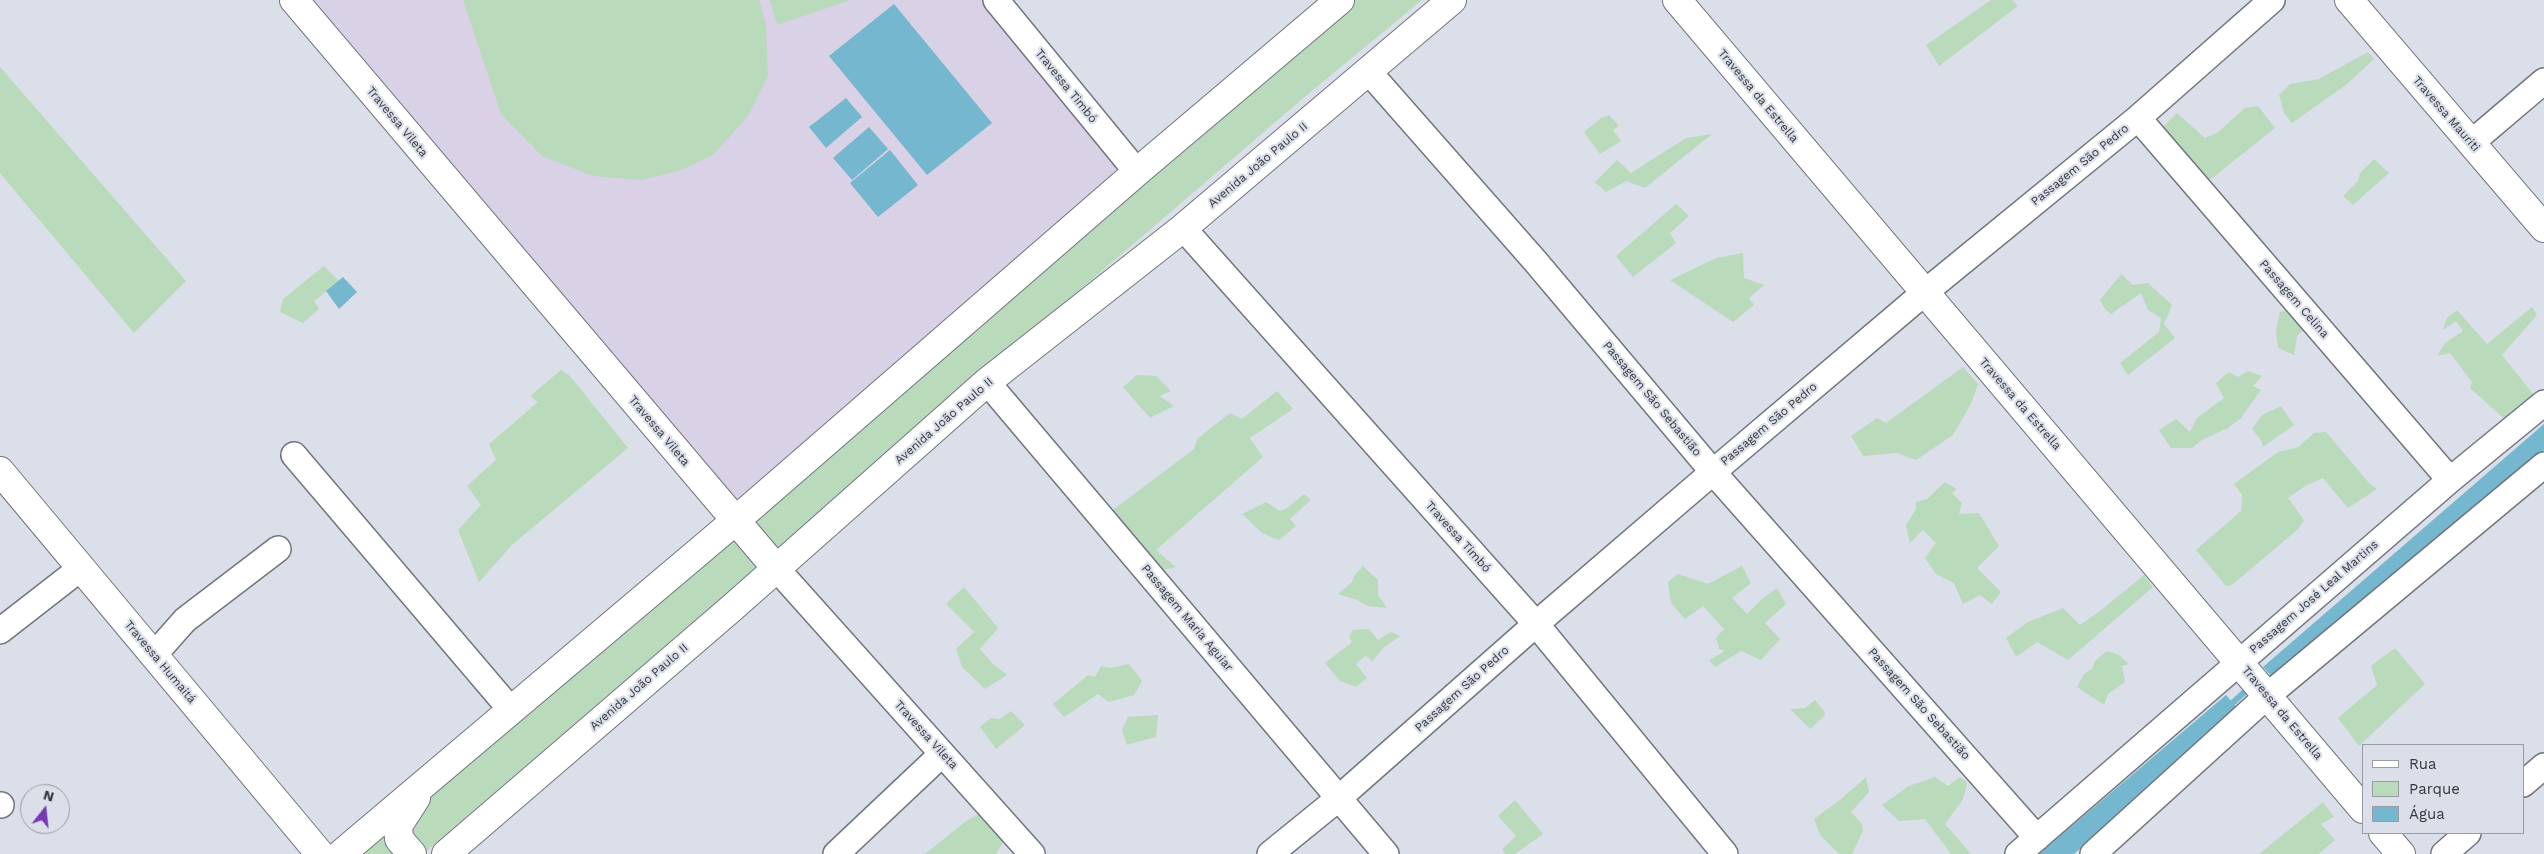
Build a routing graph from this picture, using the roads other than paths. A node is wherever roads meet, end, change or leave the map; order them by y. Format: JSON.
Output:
{"nodes":[{"id":1,"x":294,"y":0,"type":"edge"},
{"id":2,"x":996,"y":0,"type":"edge"},
{"id":3,"x":1340,"y":0,"type":"edge"},
{"id":4,"x":1452,"y":0,"type":"edge"},
{"id":5,"x":1677,"y":0,"type":"edge"},
{"id":6,"x":2272,"y":0,"type":"edge"},
{"id":7,"x":2349,"y":0,"type":"edge"},
{"id":8,"x":1368,"y":71,"type":"junction"},
{"id":9,"x":2544,"y":81,"type":"edge"},
{"id":10,"x":2138,"y":118,"type":"junction"},
{"id":11,"x":2471,"y":143,"type":"junction"},
{"id":12,"x":1137,"y":172,"type":"junction"},
{"id":13,"x":1183,"y":228,"type":"junction"},
{"id":14,"x":2544,"y":228,"type":"edge"},
{"id":15,"x":1924,"y":293,"type":"junction"},
{"id":16,"x":987,"y":382,"type":"junction"},
{"id":17,"x":2544,"y":403,"type":"edge"},
{"id":18,"x":294,"y":455,"type":"dead end"},
{"id":19,"x":2544,"y":465,"type":"edge"},
{"id":20,"x":0,"y":471,"type":"edge"},
{"id":21,"x":1713,"y":472,"type":"junction"},
{"id":22,"x":2450,"y":480,"type":"junction"},
{"id":23,"x":735,"y":521,"type":"junction"},
{"id":24,"x":278,"y":549,"type":"dead end"},
{"id":25,"x":81,"y":568,"type":"junction"},
{"id":26,"x":776,"y":568,"type":"junction"},
{"id":27,"x":1536,"y":624,"type":"junction"},
{"id":28,"x":0,"y":631,"type":"edge"},
{"id":29,"x":154,"y":655,"type":"junction"},
{"id":30,"x":2240,"y":661,"type":"junction"},
{"id":31,"x":2267,"y":696,"type":"junction"},
{"id":32,"x":511,"y":710,"type":"junction"},
{"id":33,"x":942,"y":754,"type":"junction"},
{"id":34,"x":2544,"y":766,"type":"edge"},
{"id":35,"x":432,"y":777,"type":"junction"},
{"id":36,"x":2524,"y":783,"type":"edge"},
{"id":37,"x":1339,"y":798,"type":"junction"},
{"id":38,"x":2362,"y":808,"type":"edge"},
{"id":39,"x":2384,"y":834,"type":"edge"},
{"id":40,"x":2467,"y":834,"type":"edge"},
{"id":41,"x":2038,"y":838,"type":"junction"},
{"id":42,"x":320,"y":854,"type":"edge"},
{"id":43,"x":341,"y":854,"type":"edge"},
{"id":44,"x":412,"y":854,"type":"edge"},
{"id":45,"x":446,"y":854,"type":"edge"},
{"id":46,"x":836,"y":854,"type":"edge"},
{"id":47,"x":1032,"y":854,"type":"edge"},
{"id":48,"x":1270,"y":854,"type":"edge"},
{"id":49,"x":1386,"y":854,"type":"edge"},
{"id":50,"x":1724,"y":854,"type":"edge"},
{"id":51,"x":2018,"y":854,"type":"edge"},
{"id":52,"x":2093,"y":854,"type":"edge"},
{"id":53,"x":2401,"y":854,"type":"edge"},
{"id":54,"x":2444,"y":854,"type":"edge"}],
"edges":[{"from":1,"to":23,"type":"main road","name":"Travessa Vileta"},
{"from":2,"to":12,"type":"street","name":"Travessa Timbó"},
{"from":3,"to":12,"type":"main road"},
{"from":4,"to":8,"type":"main road","name":"Avenida João Paulo II"},
{"from":5,"to":15,"type":"main road","name":"Travessa da Estrella"},
{"from":6,"to":10,"type":"street","name":"Passagem São Pedro"},
{"from":7,"to":11,"type":"main road","name":"Travessa Mauriti"},
{"from":8,"to":13,"type":"main road","name":"Avenida João Paulo II"},
{"from":8,"to":21,"type":"street","name":"Passagem São Sebastião"},
{"from":9,"to":11,"type":"street"},
{"from":10,"to":15,"type":"street","name":"Passagem São Pedro"},
{"from":10,"to":22,"type":"street","name":"Passagem Celina"},
{"from":11,"to":14,"type":"main road","name":"Travessa Mauriti"},
{"from":12,"to":23,"type":"main road"},
{"from":13,"to":16,"type":"main road","name":"Avenida João Paulo II"},
{"from":13,"to":27,"type":"street","name":"Travessa Timbó"},
{"from":15,"to":21,"type":"street","name":"Passagem São Pedro"},
{"from":15,"to":30,"type":"main road","name":"Travessa da Estrella"},
{"from":16,"to":26,"type":"main road","name":"Avenida João Paulo II"},
{"from":16,"to":37,"type":"street","name":"Passagem Maria Aguiar"},
{"from":17,"to":22,"type":"street","name":"Passagem José Leal Martins"},
{"from":18,"to":32,"type":"street"},
{"from":19,"to":31,"type":"street"},
{"from":20,"to":25,"type":"main road","name":"Travessa Humaitá"},
{"from":21,"to":27,"type":"street","name":"Passagem São Pedro"},
{"from":21,"to":41,"type":"street","name":"Passagem São Sebastião"},
{"from":22,"to":30,"type":"street","name":"Passagem José Leal Martins"},
{"from":23,"to":26,"type":"main road","name":"Travessa Vileta"},
{"from":23,"to":32,"type":"main road"},
{"from":24,"to":29,"type":"street"},
{"from":25,"to":28,"type":"street"},
{"from":25,"to":29,"type":"main road","name":"Travessa Humaitá"},
{"from":26,"to":33,"type":"street","name":"Travessa Vileta"},
{"from":26,"to":45,"type":"main road","name":"Avenida João Paulo II"},
{"from":27,"to":37,"type":"street","name":"Passagem São Pedro"},
{"from":27,"to":50,"type":"street","name":"Travessa Timbó"},
{"from":29,"to":42,"type":"main road","name":"Travessa Humaitá"},
{"from":30,"to":31,"type":"main road","name":"Travessa da Estrella"},
{"from":30,"to":41,"type":"street","name":"Passagem José Leal Martins"},
{"from":31,"to":38,"type":"main road","name":"Travessa da Estrella"},
{"from":31,"to":52,"type":"street"},
{"from":32,"to":35,"type":"main road"},
{"from":33,"to":46,"type":"street"},
{"from":33,"to":47,"type":"street","name":"Travessa Vileta"},
{"from":34,"to":36,"type":"street"},
{"from":35,"to":43,"type":"main road"},
{"from":35,"to":44,"type":"main road"},
{"from":37,"to":48,"type":"street","name":"Passagem São Pedro"},
{"from":37,"to":49,"type":"street","name":"Passagem Maria Aguiar"},
{"from":39,"to":53,"type":"main road"},
{"from":40,"to":54,"type":"street"},
{"from":41,"to":51,"type":"street","name":"Passagem José Leal Martins"}]}
